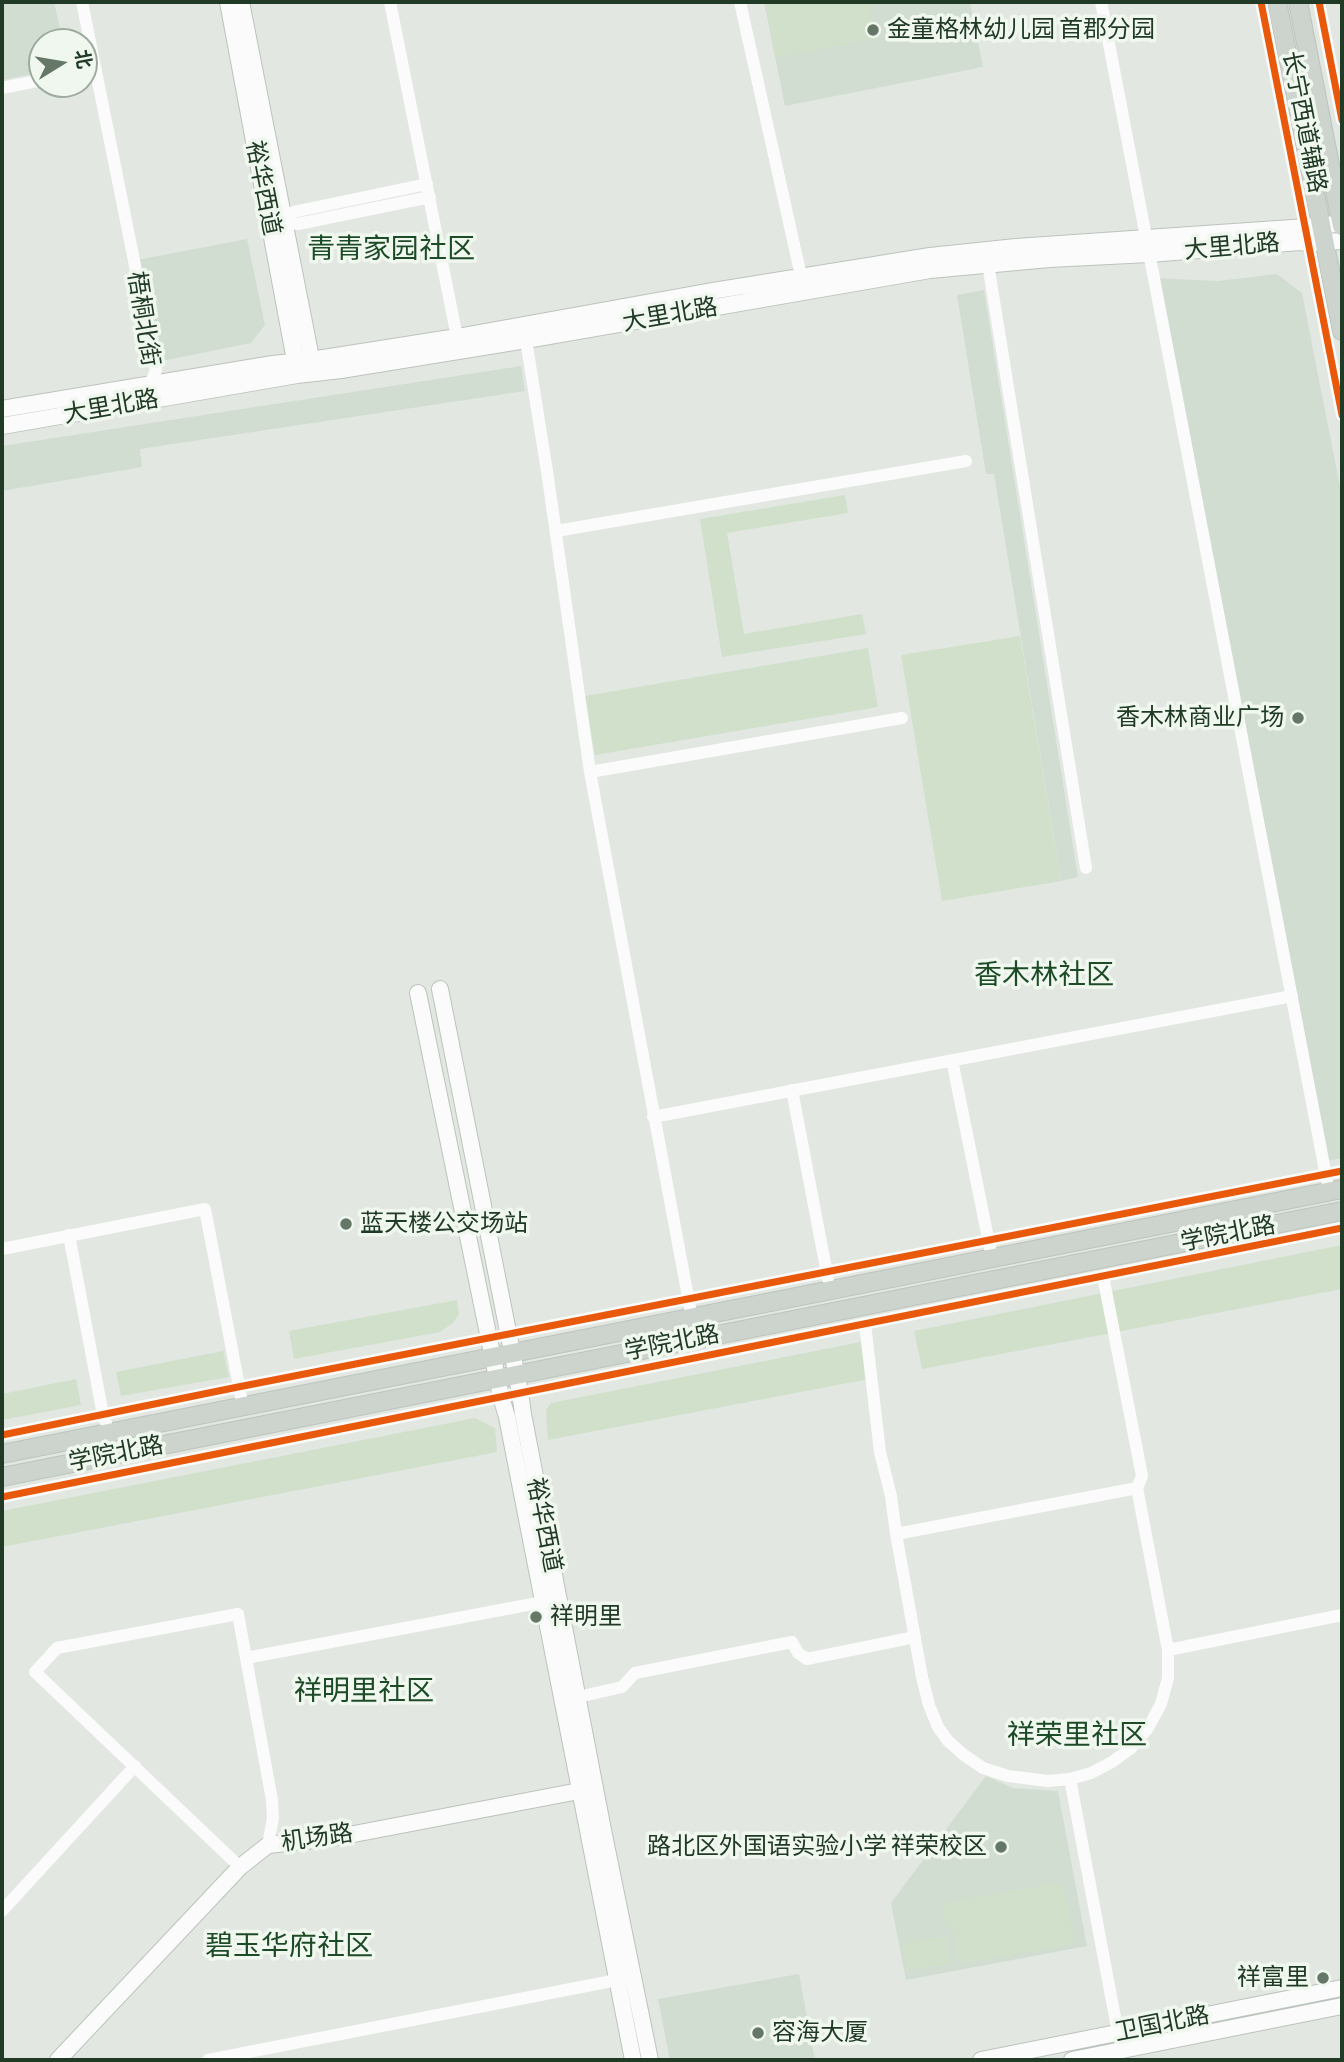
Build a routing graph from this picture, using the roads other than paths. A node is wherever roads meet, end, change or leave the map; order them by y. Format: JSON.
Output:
{"nodes":[{"id":1,"x":75,"y":2,"type":"edge"},
{"id":2,"x":82,"y":2,"type":"edge"},
{"id":3,"x":228,"y":2,"type":"edge"},
{"id":4,"x":241,"y":2,"type":"edge"},
{"id":5,"x":390,"y":2,"type":"edge"},
{"id":6,"x":740,"y":2,"type":"edge"},
{"id":7,"x":1101,"y":2,"type":"edge"},
{"id":8,"x":1261,"y":2,"type":"edge"},
{"id":9,"x":1277,"y":2,"type":"edge"},
{"id":10,"x":1298,"y":2,"type":"edge"},
{"id":11,"x":1319,"y":2,"type":"edge"},
{"id":12,"x":80,"y":28,"type":"edge"},
{"id":13,"x":85,"y":28,"type":"edge"},
{"id":14,"x":28,"y":83,"type":"edge"},
{"id":15,"x":2,"y":88,"type":"edge"},
{"id":16,"x":94,"y":98,"type":"edge"},
{"id":17,"x":1342,"y":120,"type":"edge"},
{"id":18,"x":427,"y":184,"type":"junction"},
{"id":19,"x":430,"y":197,"type":"junction"},
{"id":20,"x":284,"y":222,"type":"junction"},
{"id":21,"x":1342,"y":224,"type":"edge"},
{"id":22,"x":1320,"y":236,"type":"edge"},
{"id":23,"x":1148,"y":246,"type":"junction"},
{"id":24,"x":988,"y":264,"type":"junction"},
{"id":25,"x":803,"y":285,"type":"junction"},
{"id":26,"x":1342,"y":331,"type":"edge"},
{"id":27,"x":457,"y":337,"type":"junction"},
{"id":28,"x":526,"y":340,"type":"junction"},
{"id":29,"x":304,"y":367,"type":"junction"},
{"id":30,"x":150,"y":384,"type":"junction"},
{"id":31,"x":2,"y":409,"type":"edge"},
{"id":32,"x":1342,"y":415,"type":"edge"},
{"id":33,"x":2,"y":426,"type":"edge"},
{"id":34,"x":966,"y":461,"type":"dead end"},
{"id":35,"x":556,"y":531,"type":"junction"},
{"id":36,"x":902,"y":718,"type":"dead end"},
{"id":37,"x":590,"y":772,"type":"junction"},
{"id":38,"x":1086,"y":868,"type":"dead end"},
{"id":39,"x":440,"y":989,"type":"dead end"},
{"id":40,"x":418,"y":993,"type":"dead end"},
{"id":41,"x":1292,"y":996,"type":"junction"},
{"id":42,"x":952,"y":1060,"type":"junction"},
{"id":43,"x":792,"y":1090,"type":"junction"},
{"id":44,"x":653,"y":1117,"type":"junction"},
{"id":45,"x":1342,"y":1171,"type":"edge"},
{"id":46,"x":1332,"y":1185,"type":"edge"},
{"id":47,"x":1342,"y":1211,"type":"edge"},
{"id":48,"x":1342,"y":1228,"type":"edge"},
{"id":49,"x":69,"y":1235,"type":"junction"},
{"id":50,"x":2,"y":1248,"type":"edge"},
{"id":51,"x":990,"y":1250,"type":"junction"},
{"id":52,"x":827,"y":1272,"type":"junction"},
{"id":53,"x":1103,"y":1276,"type":"junction"},
{"id":54,"x":998,"y":1289,"type":"junction"},
{"id":55,"x":830,"y":1291,"type":"junction"},
{"id":56,"x":688,"y":1299,"type":"junction"},
{"id":57,"x":692,"y":1318,"type":"junction"},
{"id":58,"x":865,"y":1324,"type":"junction"},
{"id":59,"x":509,"y":1334,"type":"junction"},
{"id":60,"x":489,"y":1338,"type":"junction"},
{"id":61,"x":513,"y":1353,"type":"junction"},
{"id":62,"x":493,"y":1357,"type":"junction"},
{"id":63,"x":497,"y":1378,"type":"junction"},
{"id":64,"x":519,"y":1383,"type":"junction"},
{"id":65,"x":238,"y":1387,"type":"junction"},
{"id":66,"x":501,"y":1396,"type":"junction"},
{"id":67,"x":243,"y":1407,"type":"junction"},
{"id":68,"x":103,"y":1415,"type":"junction"},
{"id":69,"x":110,"y":1433,"type":"junction"},
{"id":70,"x":2,"y":1435,"type":"edge"},
{"id":71,"x":2,"y":1454,"type":"edge"},
{"id":72,"x":114,"y":1455,"type":"junction"},
{"id":73,"x":119,"y":1474,"type":"junction"},
{"id":74,"x":2,"y":1477,"type":"edge"},
{"id":75,"x":1137,"y":1488,"type":"junction"},
{"id":76,"x":2,"y":1497,"type":"edge"},
{"id":77,"x":896,"y":1534,"type":"junction"},
{"id":78,"x":543,"y":1602,"type":"junction"},
{"id":79,"x":1342,"y":1615,"type":"edge"},
{"id":80,"x":915,"y":1637,"type":"junction"},
{"id":81,"x":1168,"y":1650,"type":"junction"},
{"id":82,"x":246,"y":1658,"type":"junction"},
{"id":83,"x":570,"y":1699,"type":"junction"},
{"id":84,"x":135,"y":1766,"type":"junction"},
{"id":85,"x":1070,"y":1779,"type":"junction"},
{"id":86,"x":579,"y":1791,"type":"junction"},
{"id":87,"x":268,"y":1845,"type":"junction"},
{"id":88,"x":240,"y":1867,"type":"junction"},
{"id":89,"x":2,"y":1911,"type":"edge"},
{"id":90,"x":617,"y":1980,"type":"junction"},
{"id":91,"x":1342,"y":1988,"type":"edge"},
{"id":92,"x":1342,"y":2006,"type":"edge"},
{"id":93,"x":1118,"y":2033,"type":"junction"},
{"id":94,"x":58,"y":2060,"type":"edge"},
{"id":95,"x":208,"y":2060,"type":"edge"},
{"id":96,"x":633,"y":2060,"type":"edge"},
{"id":97,"x":650,"y":2060,"type":"edge"},
{"id":98,"x":981,"y":2060,"type":"edge"},
{"id":99,"x":1072,"y":2060,"type":"edge"}],
"edges":[{"from":1,"to":12,"type":"street"},
{"from":2,"to":13,"type":"street","name":"梧桐北街"},
{"from":3,"to":29,"type":"main road","name":"裕华西道"},
{"from":4,"to":20,"type":"main road","name":"裕华西道"},
{"from":5,"to":18,"type":"street"},
{"from":6,"to":25,"type":"street"},
{"from":7,"to":23,"type":"street"},
{"from":8,"to":22,"type":"street","name":"长宁西道辅路"},
{"from":9,"to":22,"type":"main road"},
{"from":10,"to":21,"type":"main road"},
{"from":11,"to":17,"type":"street","name":"长宁西道辅路"},
{"from":14,"to":15,"type":"street"},
{"from":16,"to":30,"type":"street","name":"梧桐北街"},
{"from":18,"to":19,"type":"street"},
{"from":18,"to":20,"type":"street"},
{"from":19,"to":20,"type":"street"},
{"from":19,"to":27,"type":"street"},
{"from":20,"to":29,"type":"main road","name":"裕华西道"},
{"from":21,"to":22,"type":"main road","name":"大里北路"},
{"from":22,"to":23,"type":"main road","name":"大里北路"},
{"from":22,"to":26,"type":"main road"},
{"from":22,"to":32,"type":"street","name":"长宁西道辅路"},
{"from":23,"to":24,"type":"main road","name":"大里北路"},
{"from":23,"to":25,"type":"main road","name":"大里北路"},
{"from":23,"to":41,"type":"street"},
{"from":24,"to":25,"type":"main road","name":"大里北路"},
{"from":24,"to":38,"type":"street"},
{"from":25,"to":27,"type":"main road","name":"大里北路"},
{"from":25,"to":28,"type":"main road","name":"大里北路"},
{"from":27,"to":29,"type":"main road","name":"大里北路"},
{"from":28,"to":29,"type":"main road","name":"大里北路"},
{"from":28,"to":35,"type":"street"},
{"from":29,"to":30,"type":"main road","name":"大里北路"},
{"from":29,"to":33,"type":"main road","name":"大里北路"},
{"from":30,"to":31,"type":"main road","name":"大里北路"},
{"from":34,"to":35,"type":"street"},
{"from":35,"to":37,"type":"street"},
{"from":36,"to":37,"type":"street"},
{"from":37,"to":44,"type":"street"},
{"from":39,"to":59,"type":"main road","name":"裕华西道"},
{"from":40,"to":60,"type":"main road","name":"裕华西道"},
{"from":41,"to":42,"type":"street"},
{"from":41,"to":46,"type":"street"},
{"from":42,"to":43,"type":"street"},
{"from":42,"to":51,"type":"street"},
{"from":43,"to":44,"type":"street"},
{"from":43,"to":52,"type":"street"},
{"from":44,"to":56,"type":"street"},
{"from":45,"to":46,"type":"street"},
{"from":46,"to":51,"type":"main road","name":"学院北路"},
{"from":47,"to":54,"type":"main road","name":"学院北路"},
{"from":48,"to":53,"type":"street"},
{"from":49,"to":50,"type":"street"},
{"from":49,"to":65,"type":"street"},
{"from":49,"to":68,"type":"street"},
{"from":51,"to":52,"type":"street"},
{"from":51,"to":54,"type":"main road"},
{"from":51,"to":55,"type":"main road","name":"学院北路"},
{"from":52,"to":55,"type":"street"},
{"from":52,"to":56,"type":"street"},
{"from":53,"to":54,"type":"street"},
{"from":53,"to":75,"type":"street"},
{"from":54,"to":58,"type":"street"},
{"from":54,"to":64,"type":"main road","name":"学院北路"},
{"from":55,"to":57,"type":"main road","name":"学院北路"},
{"from":56,"to":57,"type":"street"},
{"from":56,"to":59,"type":"street"},
{"from":57,"to":61,"type":"main road","name":"学院北路"},
{"from":58,"to":64,"type":"street"},
{"from":58,"to":77,"type":"street"},
{"from":59,"to":60,"type":"street"},
{"from":59,"to":61,"type":"main road","name":"裕华西道"},
{"from":60,"to":62,"type":"main road","name":"裕华西道"},
{"from":60,"to":65,"type":"street"},
{"from":61,"to":62,"type":"main road","name":"学院北路"},
{"from":61,"to":64,"type":"main road","name":"裕华西道"},
{"from":62,"to":63,"type":"main road","name":"裕华西道"},
{"from":62,"to":67,"type":"main road","name":"学院北路"},
{"from":63,"to":64,"type":"main road","name":"学院北路"},
{"from":63,"to":66,"type":"main road","name":"裕华西道"},
{"from":63,"to":72,"type":"main road","name":"学院北路"},
{"from":64,"to":66,"type":"street"},
{"from":64,"to":83,"type":"main road","name":"裕华西道"},
{"from":65,"to":67,"type":"street"},
{"from":65,"to":68,"type":"street"},
{"from":66,"to":73,"type":"street"},
{"from":66,"to":78,"type":"main road","name":"裕华西道"},
{"from":67,"to":69,"type":"main road","name":"学院北路"},
{"from":68,"to":69,"type":"street"},
{"from":68,"to":70,"type":"street"},
{"from":69,"to":71,"type":"main road","name":"学院北路"},
{"from":69,"to":72,"type":"main road"},
{"from":72,"to":73,"type":"street"},
{"from":72,"to":74,"type":"main road","name":"学院北路"},
{"from":73,"to":76,"type":"street"},
{"from":75,"to":77,"type":"street"},
{"from":75,"to":81,"type":"street"},
{"from":77,"to":80,"type":"street"},
{"from":78,"to":82,"type":"street"},
{"from":78,"to":83,"type":"main road","name":"裕华西道"},
{"from":79,"to":81,"type":"street"},
{"from":80,"to":83,"type":"street"},
{"from":80,"to":85,"type":"street"},
{"from":81,"to":85,"type":"street"},
{"from":82,"to":84,"type":"street"},
{"from":82,"to":87,"type":"street"},
{"from":83,"to":86,"type":"main road","name":"裕华西道"},
{"from":83,"to":97,"type":"main road","name":"裕华西道"},
{"from":84,"to":88,"type":"street"},
{"from":84,"to":89,"type":"street"},
{"from":85,"to":93,"type":"street"},
{"from":86,"to":87,"type":"main road","name":"机场路"},
{"from":86,"to":90,"type":"main road","name":"裕华西道"},
{"from":87,"to":88,"type":"main road","name":"机场路"},
{"from":88,"to":94,"type":"main road","name":"机场路"},
{"from":90,"to":95,"type":"street"},
{"from":90,"to":96,"type":"main road","name":"裕华西道"},
{"from":91,"to":93,"type":"main road","name":"卫国北路"},
{"from":92,"to":99,"type":"main road","name":"卫国北路"},
{"from":93,"to":98,"type":"main road","name":"卫国北路"}]}
